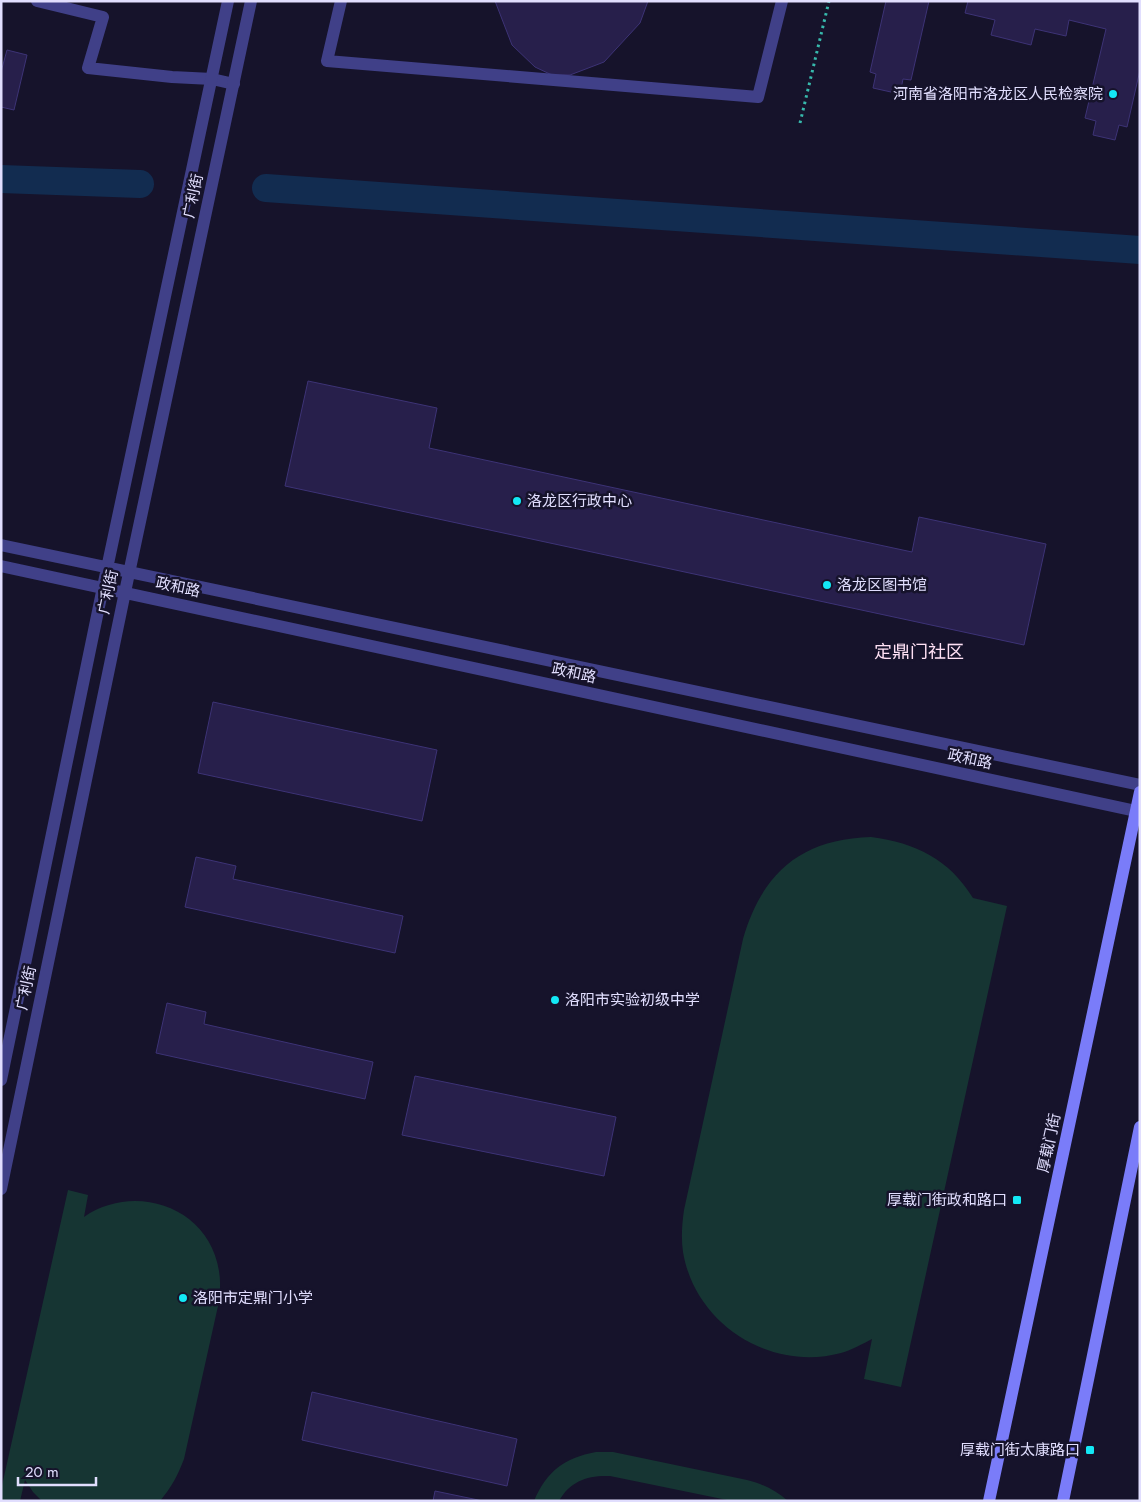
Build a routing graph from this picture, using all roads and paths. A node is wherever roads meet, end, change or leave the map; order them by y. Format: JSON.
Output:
{"nodes":[{"id":1,"x":37,"y":1,"type":"edge"},
{"id":2,"x":228,"y":1,"type":"edge"},
{"id":3,"x":251,"y":1,"type":"edge"},
{"id":4,"x":341,"y":1,"type":"edge"},
{"id":5,"x":782,"y":1,"type":"edge"},
{"id":6,"x":829,"y":1,"type":"edge"},
{"id":7,"x":212,"y":79,"type":"junction"},
{"id":8,"x":234,"y":84,"type":"junction"},
{"id":9,"x":800,"y":123,"type":"dead end"},
{"id":10,"x":1,"y":545,"type":"edge"},
{"id":11,"x":1,"y":566,"type":"edge"},
{"id":12,"x":107,"y":567,"type":"junction"},
{"id":13,"x":129,"y":572,"type":"junction"},
{"id":14,"x":103,"y":587,"type":"junction"},
{"id":15,"x":125,"y":592,"type":"junction"},
{"id":16,"x":1140,"y":785,"type":"edge"},
{"id":17,"x":1140,"y":792,"type":"edge"},
{"id":18,"x":1138,"y":812,"type":"edge"},
{"id":19,"x":1,"y":1080,"type":"edge"},
{"id":20,"x":1140,"y":1127,"type":"edge"},
{"id":21,"x":1,"y":1190,"type":"edge"},
{"id":22,"x":989,"y":1501,"type":"edge"},
{"id":23,"x":1062,"y":1501,"type":"edge"}],
"edges":[{"from":1,"to":7,"type":"street"},
{"from":2,"to":7,"type":"street","name":"广利街"},
{"from":3,"to":8,"type":"street","name":"广利街"},
{"from":4,"to":5,"type":"street"},
{"from":6,"to":9,"type":"path"},
{"from":7,"to":8,"type":"street"},
{"from":7,"to":12,"type":"street","name":"广利街"},
{"from":8,"to":13,"type":"street","name":"广利街"},
{"from":10,"to":12,"type":"street","name":"政和路"},
{"from":11,"to":14,"type":"street","name":"政和路"},
{"from":12,"to":13,"type":"street","name":"政和路"},
{"from":12,"to":14,"type":"street","name":"广利街"},
{"from":13,"to":15,"type":"street","name":"广利街"},
{"from":13,"to":16,"type":"street","name":"政和路"},
{"from":14,"to":15,"type":"street","name":"政和路"},
{"from":14,"to":19,"type":"street","name":"广利街"},
{"from":15,"to":18,"type":"street","name":"政和路"},
{"from":15,"to":21,"type":"street","name":"广利街"},
{"from":17,"to":18,"type":"main road","name":"厚载门街"},
{"from":18,"to":22,"type":"main road","name":"厚载门街"},
{"from":20,"to":23,"type":"main road"}]}
